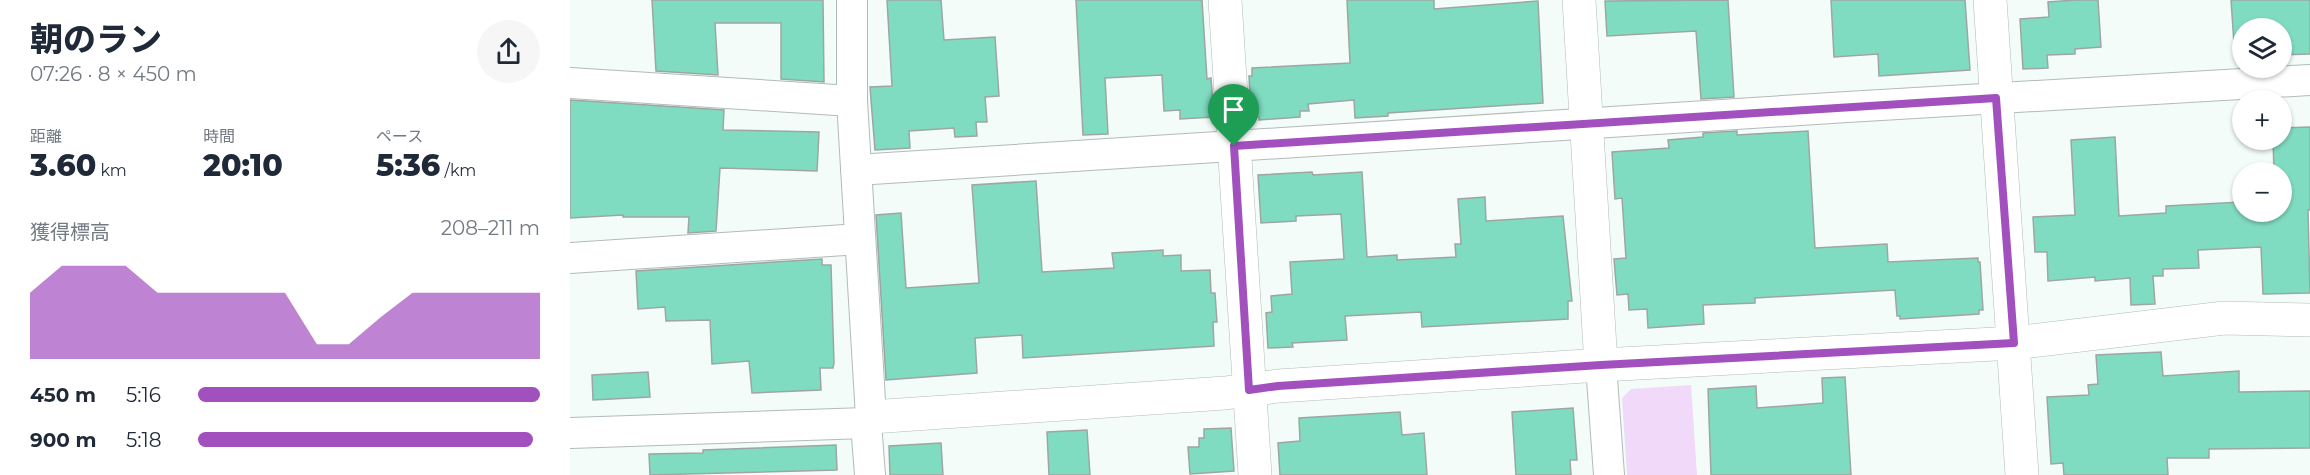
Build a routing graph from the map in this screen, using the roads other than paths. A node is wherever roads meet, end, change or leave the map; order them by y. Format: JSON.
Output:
{"nodes":[{"id":1,"x":852,"y":0,"type":"edge"},
{"id":2,"x":1225,"y":0,"type":"edge"},
{"id":3,"x":1579,"y":0,"type":"edge"},
{"id":4,"x":1990,"y":0,"type":"edge"},
{"id":5,"x":2310,"y":80,"type":"edge"},
{"id":6,"x":570,"y":83,"type":"edge"},
{"id":7,"x":1996,"y":98,"type":"junction"},
{"id":8,"x":852,"y":101,"type":"junction"},
{"id":9,"x":1586,"y":124,"type":"junction"},
{"id":10,"x":1234,"y":146,"type":"junction"},
{"id":11,"x":856,"y":171,"type":"junction"},
{"id":12,"x":860,"y":239,"type":"junction"},
{"id":13,"x":570,"y":258,"type":"edge"},
{"id":14,"x":2310,"y":320,"type":"edge"},
{"id":15,"x":2014,"y":343,"type":"junction"},
{"id":16,"x":1601,"y":365,"type":"junction"},
{"id":17,"x":1249,"y":390,"type":"junction"},
{"id":18,"x":869,"y":420,"type":"junction"},
{"id":19,"x":570,"y":433,"type":"edge"},
{"id":20,"x":870,"y":475,"type":"edge"},
{"id":21,"x":1255,"y":475,"type":"edge"},
{"id":22,"x":1610,"y":475,"type":"edge"},
{"id":23,"x":2022,"y":475,"type":"edge"}],
"edges":[{"from":1,"to":8,"type":"street"},
{"from":2,"to":10,"type":"street"},
{"from":3,"to":9,"type":"street"},
{"from":4,"to":7,"type":"street"},
{"from":5,"to":7,"type":"street"},
{"from":6,"to":8,"type":"street"},
{"from":7,"to":9,"type":"street"},
{"from":7,"to":15,"type":"street"},
{"from":8,"to":11,"type":"street"},
{"from":9,"to":10,"type":"street"},
{"from":9,"to":16,"type":"street"},
{"from":10,"to":11,"type":"street"},
{"from":10,"to":17,"type":"street"},
{"from":11,"to":12,"type":"street"},
{"from":12,"to":13,"type":"street"},
{"from":12,"to":18,"type":"street"},
{"from":14,"to":15,"type":"street"},
{"from":15,"to":16,"type":"street"},
{"from":15,"to":23,"type":"street"},
{"from":16,"to":17,"type":"street"},
{"from":16,"to":22,"type":"street"},
{"from":17,"to":18,"type":"street"},
{"from":17,"to":21,"type":"street"},
{"from":18,"to":19,"type":"street"},
{"from":18,"to":20,"type":"street"}]}
